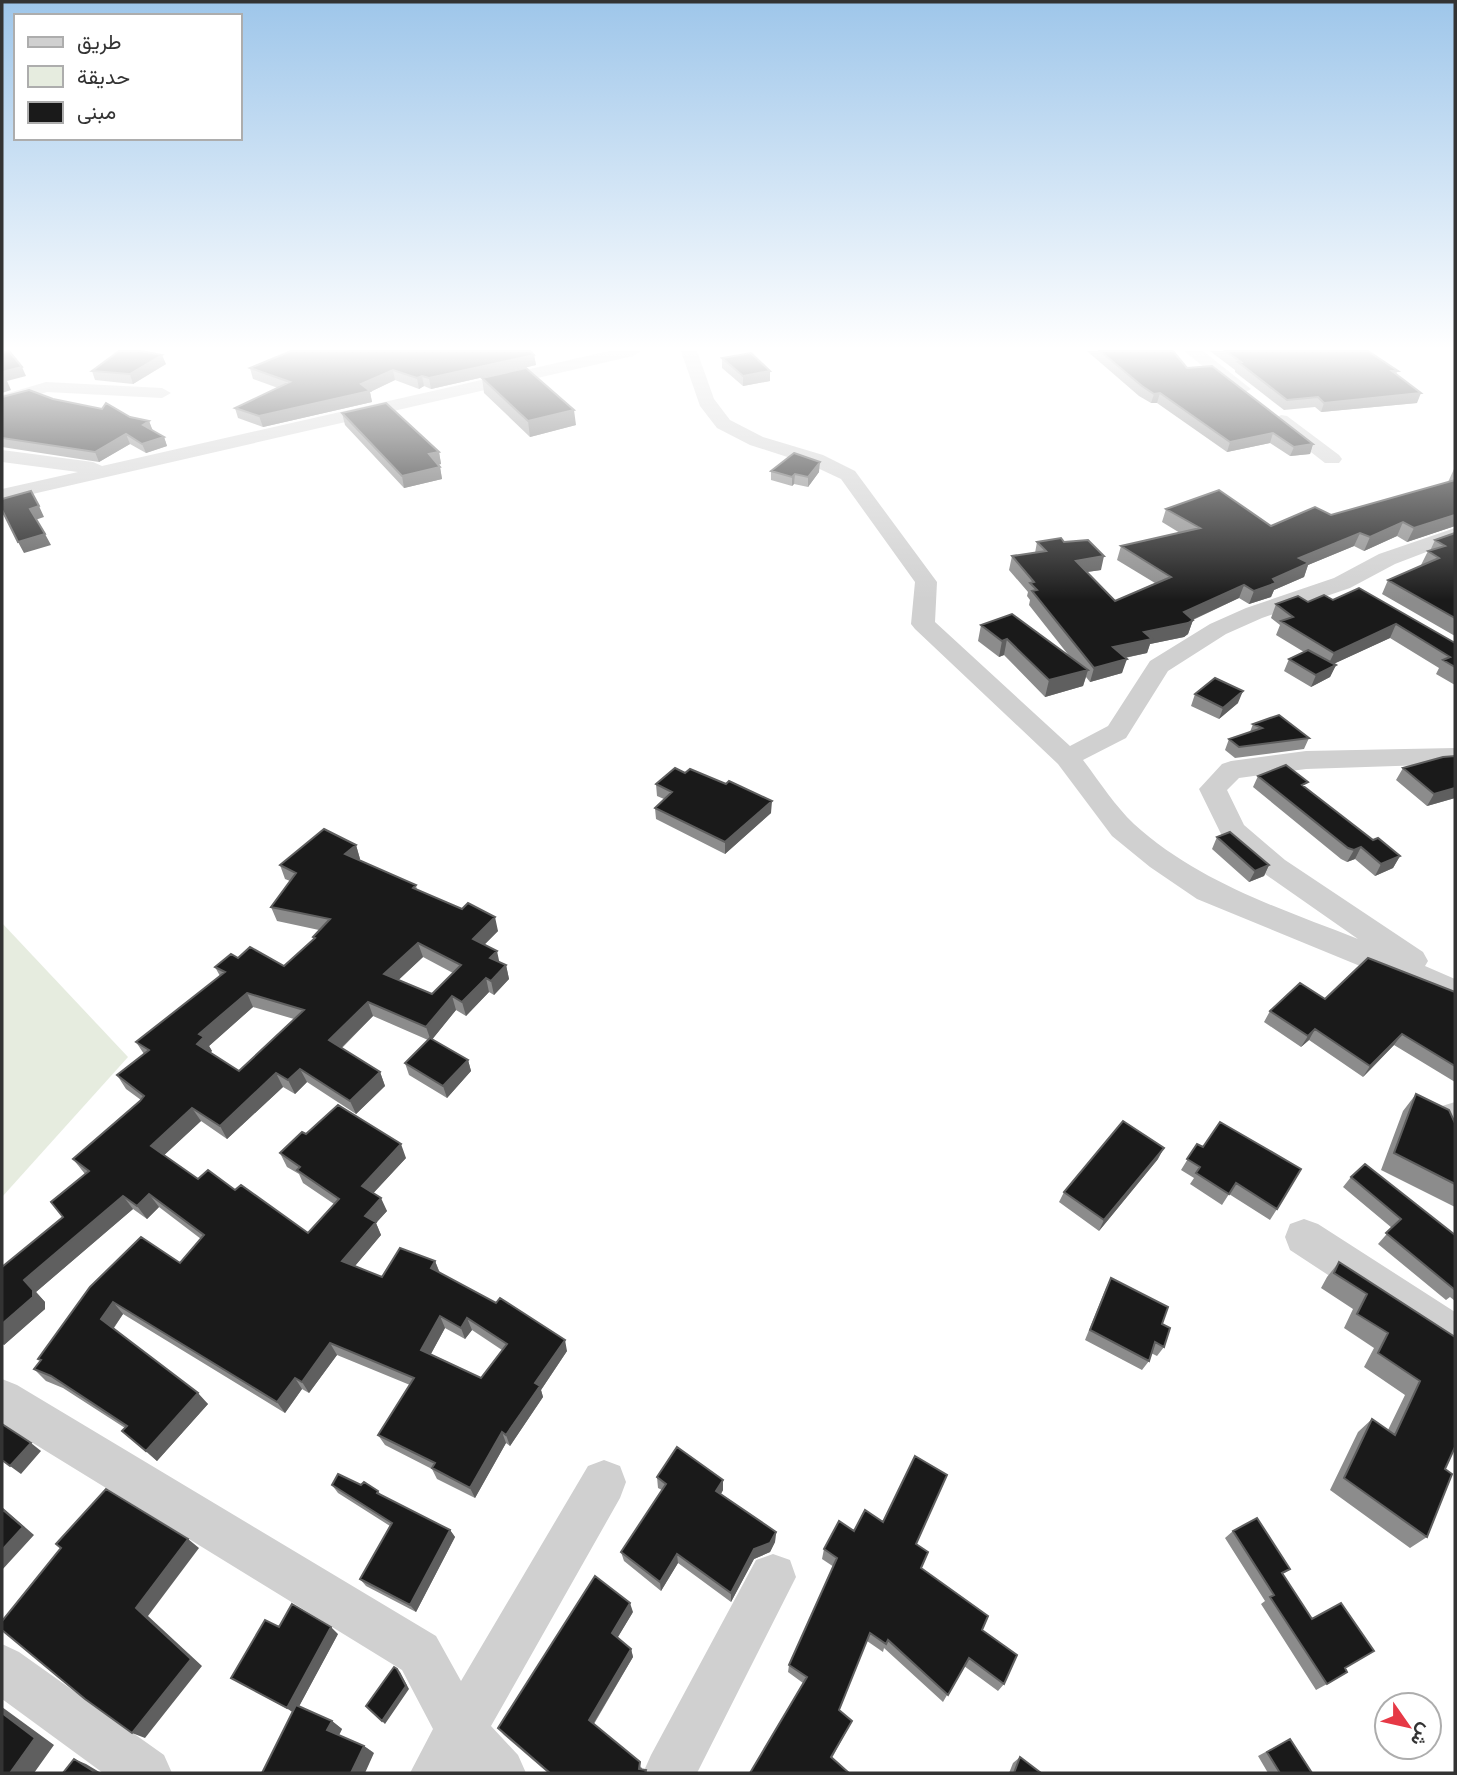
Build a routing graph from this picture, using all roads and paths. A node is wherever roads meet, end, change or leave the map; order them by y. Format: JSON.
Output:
{"nodes":[{"id":1,"x":273,"y":434,"type":"edge"},
{"id":2,"x":743,"y":434,"type":"edge"},
{"id":3,"x":1300,"y":434,"type":"edge"},
{"id":4,"x":2,"y":456,"type":"edge"},
{"id":5,"x":1332,"y":459,"type":"dead end"},
{"id":6,"x":114,"y":470,"type":"junction"},
{"id":7,"x":2,"y":495,"type":"edge"},
{"id":8,"x":1451,"y":539,"type":"edge"},
{"id":9,"x":1342,"y":583,"type":"junction"},
{"id":10,"x":1365,"y":596,"type":"edge"},
{"id":11,"x":1455,"y":757,"type":"edge"},
{"id":12,"x":1067,"y":758,"type":"junction"},
{"id":13,"x":1455,"y":991,"type":"edge"},
{"id":14,"x":1455,"y":1116,"type":"edge"},
{"id":15,"x":1455,"y":1126,"type":"edge"},
{"id":16,"x":1304,"y":1237,"type":"dead end"},
{"id":17,"x":1455,"y":1335,"type":"edge"},
{"id":18,"x":2,"y":1400,"type":"edge"},
{"id":19,"x":604,"y":1482,"type":"dead end"},
{"id":20,"x":773,"y":1577,"type":"dead end"},
{"id":21,"x":2,"y":1669,"type":"edge"},
{"id":22,"x":461,"y":1731,"type":"junction"},
{"id":23,"x":146,"y":1773,"type":"edge"},
{"id":24,"x":436,"y":1773,"type":"edge"},
{"id":25,"x":500,"y":1773,"type":"edge"},
{"id":26,"x":669,"y":1773,"type":"edge"}],
"edges":[{"from":1,"to":6,"type":"street"},
{"from":2,"to":12,"type":"street"},
{"from":3,"to":5,"type":"street"},
{"from":4,"to":6,"type":"street"},
{"from":6,"to":7,"type":"street"},
{"from":8,"to":9,"type":"street"},
{"from":9,"to":10,"type":"street"},
{"from":9,"to":12,"type":"street"},
{"from":11,"to":13,"type":"street"},
{"from":12,"to":13,"type":"street"},
{"from":14,"to":15,"type":"street"},
{"from":16,"to":17,"type":"street"},
{"from":18,"to":22,"type":"street"},
{"from":19,"to":22,"type":"street"},
{"from":20,"to":26,"type":"street"},
{"from":21,"to":23,"type":"street"},
{"from":22,"to":24,"type":"street"},
{"from":22,"to":25,"type":"street"}]}
